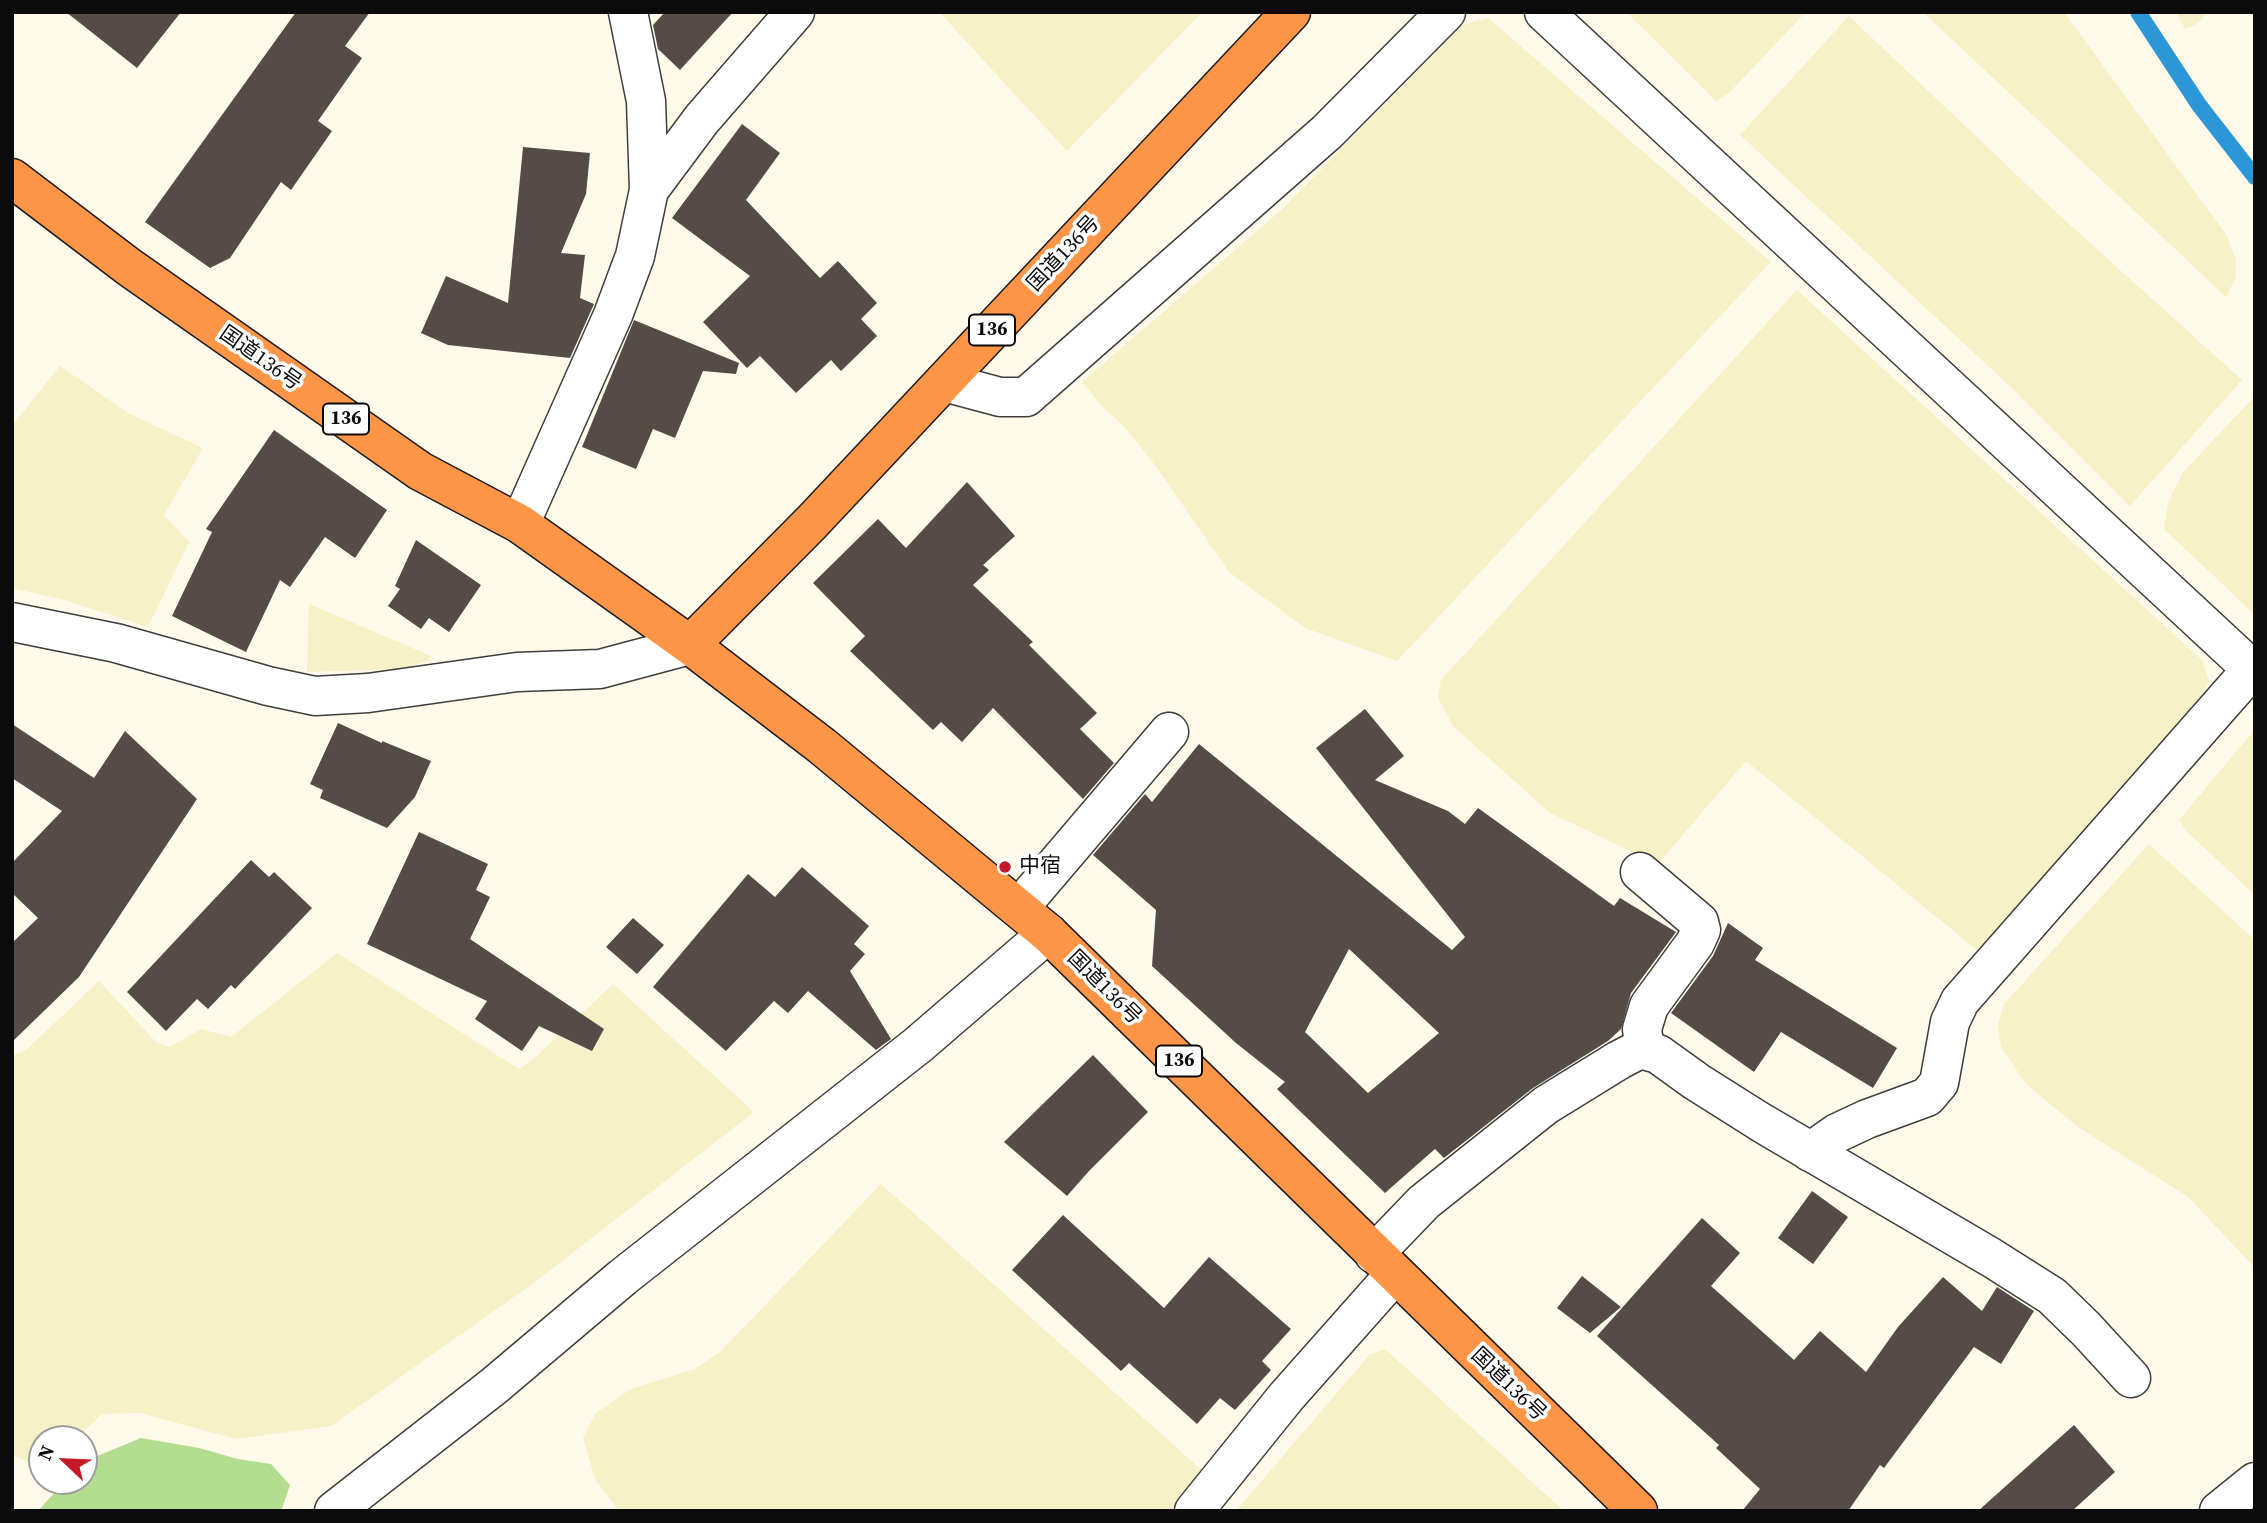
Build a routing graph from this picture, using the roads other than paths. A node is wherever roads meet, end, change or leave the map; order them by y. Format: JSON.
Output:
{"nodes":[{"id":1,"x":628,"y":12,"type":"edge"},
{"id":2,"x":795,"y":12,"type":"edge"},
{"id":3,"x":1291,"y":12,"type":"edge"},
{"id":4,"x":1446,"y":12,"type":"edge"},
{"id":5,"x":1544,"y":12,"type":"edge"},
{"id":6,"x":12,"y":178,"type":"edge"},
{"id":7,"x":649,"y":190,"type":"junction"},
{"id":8,"x":944,"y":382,"type":"junction"},
{"id":9,"x":520,"y":524,"type":"junction"},
{"id":10,"x":12,"y":622,"type":"edge"},
{"id":11,"x":690,"y":645,"type":"junction"},
{"id":12,"x":2253,"y":671,"type":"edge"},
{"id":13,"x":1169,"y":732,"type":"dead end"},
{"id":14,"x":1640,"y":872,"type":"dead end"},
{"id":15,"x":1019,"y":908,"type":"junction"},
{"id":16,"x":1048,"y":933,"type":"junction"},
{"id":17,"x":1645,"y":1051,"type":"junction"},
{"id":18,"x":1810,"y":1152,"type":"junction"},
{"id":19,"x":1385,"y":1264,"type":"junction"},
{"id":20,"x":2131,"y":1378,"type":"dead end"},
{"id":21,"x":2255,"y":1482,"type":"edge"},
{"id":22,"x":334,"y":1511,"type":"edge"},
{"id":23,"x":1194,"y":1511,"type":"edge"},
{"id":24,"x":1638,"y":1511,"type":"edge"},
{"id":25,"x":2219,"y":1511,"type":"edge"}],
"edges":[{"from":1,"to":7,"type":"street"},
{"from":2,"to":7,"type":"street"},
{"from":3,"to":8,"type":"highway","name":"国道136号","number":"136"},
{"from":4,"to":8,"type":"street"},
{"from":5,"to":12,"type":"street"},
{"from":6,"to":9,"type":"highway","name":"国道136号","number":"136"},
{"from":7,"to":9,"type":"street"},
{"from":8,"to":11,"type":"highway","name":"国道136号","number":"136"},
{"from":9,"to":11,"type":"highway","name":"国道136号","number":"136"},
{"from":10,"to":11,"type":"street"},
{"from":11,"to":15,"type":"highway","name":"国道136号","number":"136"},
{"from":12,"to":18,"type":"street"},
{"from":13,"to":15,"type":"street"},
{"from":14,"to":17,"type":"street"},
{"from":15,"to":16,"type":"highway","name":"国道136号","number":"136"},
{"from":16,"to":19,"type":"highway","name":"国道136号","number":"136"},
{"from":16,"to":22,"type":"street"},
{"from":17,"to":18,"type":"street"},
{"from":17,"to":19,"type":"street"},
{"from":18,"to":20,"type":"street"},
{"from":19,"to":23,"type":"street"},
{"from":19,"to":24,"type":"highway","name":"国道136号","number":"136"},
{"from":21,"to":25,"type":"street"}]}
